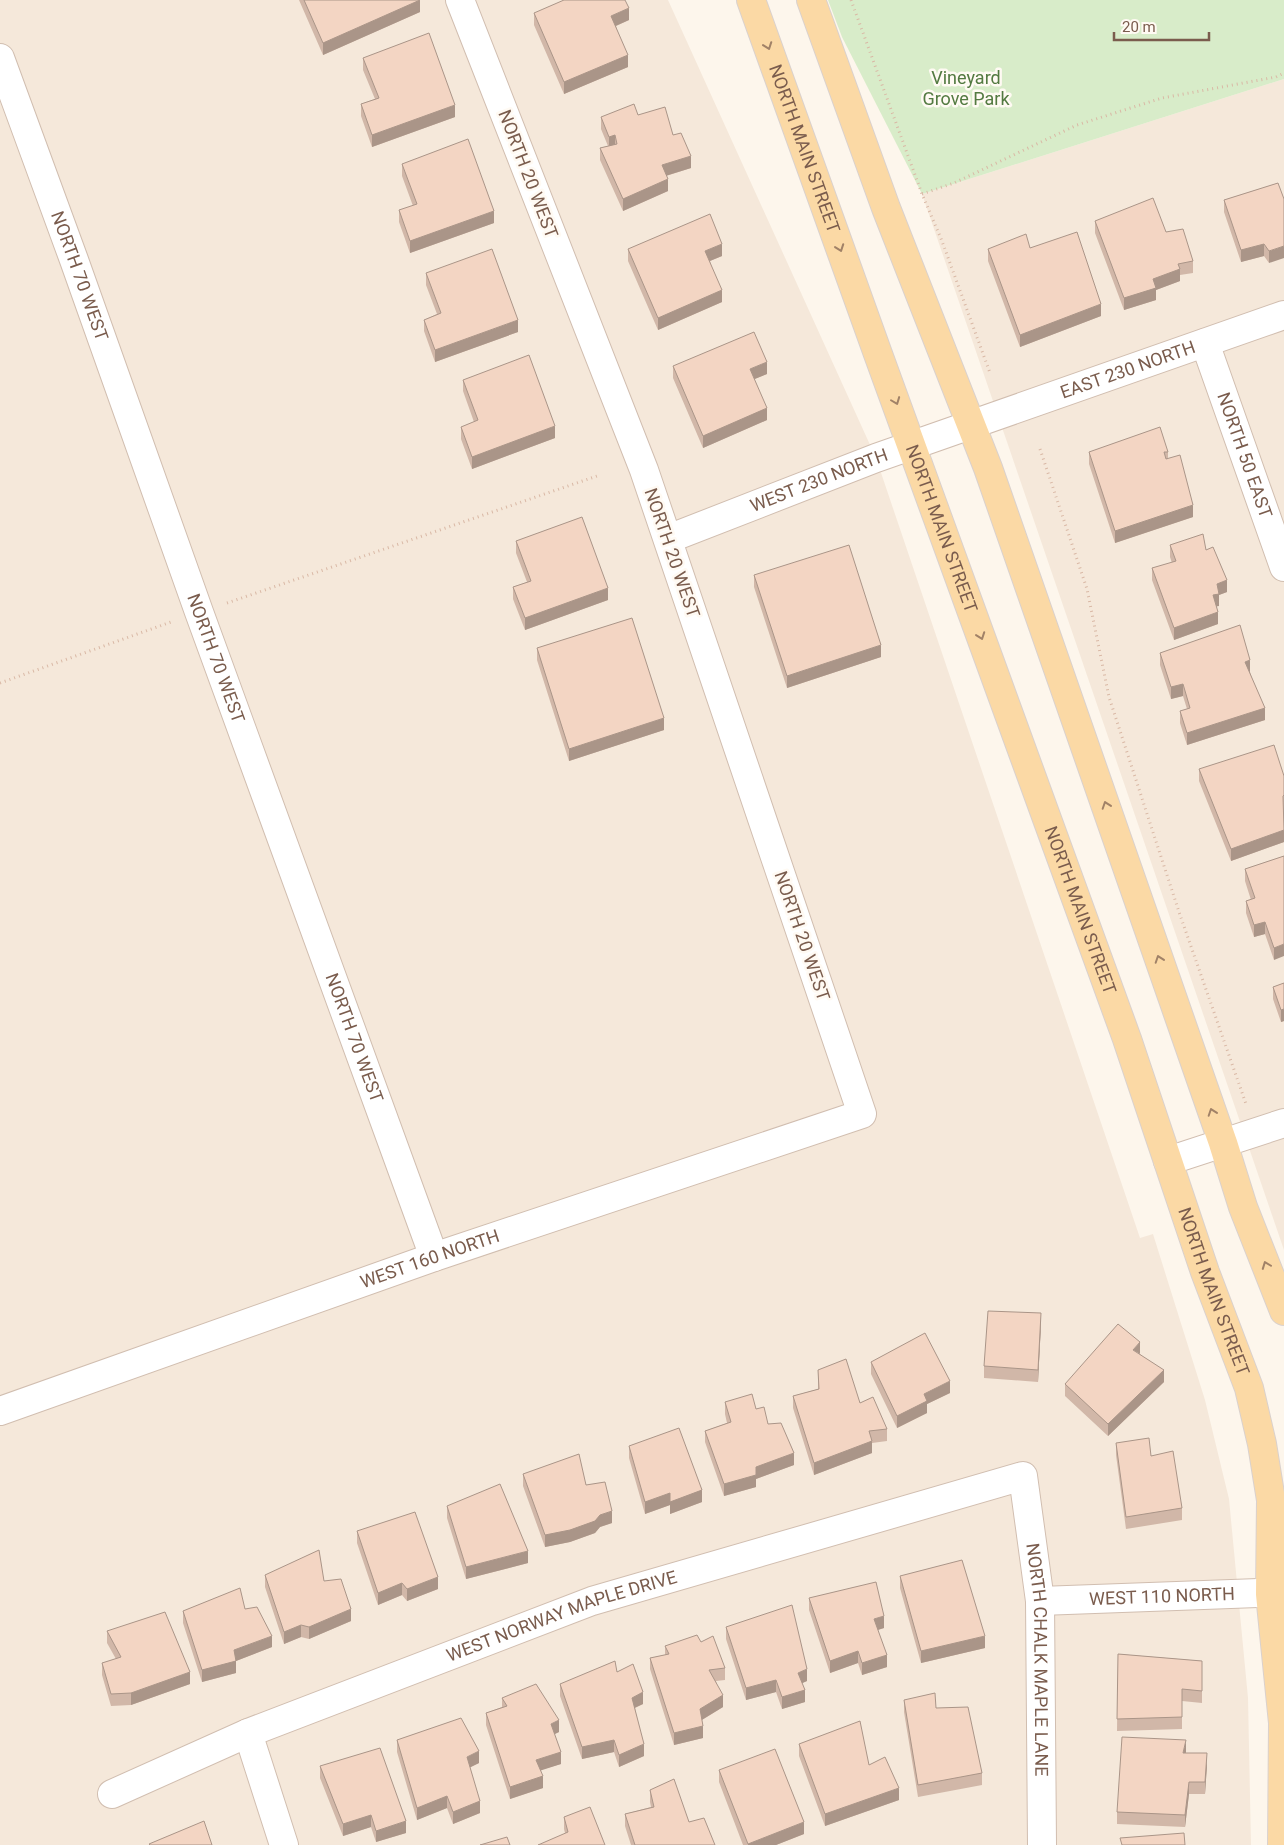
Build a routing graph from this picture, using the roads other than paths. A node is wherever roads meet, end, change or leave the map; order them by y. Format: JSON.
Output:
{"nodes":[{"id":1,"x":460,"y":0,"type":"edge"},
{"id":2,"x":751,"y":0,"type":"edge"},
{"id":3,"x":811,"y":0,"type":"edge"},
{"id":4,"x":0,"y":58,"type":"edge"},
{"id":5,"x":1284,"y":315,"type":"edge"},
{"id":6,"x":1205,"y":343,"type":"junction"},
{"id":7,"x":972,"y":424,"type":"junction"},
{"id":8,"x":911,"y":445,"type":"junction"},
{"id":9,"x":668,"y":539,"type":"junction"},
{"id":10,"x":1284,"y":566,"type":"edge"},
{"id":11,"x":862,"y":1114,"type":"joint"},
{"id":12,"x":1284,"y":1123,"type":"edge"},
{"id":13,"x":1223,"y":1143,"type":"junction"},
{"id":14,"x":1168,"y":1160,"type":"junction"},
{"id":15,"x":434,"y":1257,"type":"junction"},
{"id":16,"x":1284,"y":1311,"type":"edge"},
{"id":17,"x":1,"y":1406,"type":"edge"},
{"id":18,"x":1023,"y":1476,"type":"joint"},
{"id":19,"x":1277,"y":1593,"type":"edge"},
{"id":20,"x":1040,"y":1601,"type":"junction"},
{"id":21,"x":248,"y":1733,"type":"junction"},
{"id":22,"x":112,"y":1794,"type":"dead end"},
{"id":23,"x":284,"y":1845,"type":"edge"},
{"id":24,"x":1042,"y":1845,"type":"edge"},
{"id":25,"x":1282,"y":1845,"type":"edge"}],
"edges":[{"from":1,"to":9,"type":"street","name":"NORTH 20 WEST"},
{"from":2,"to":8,"type":"main road","name":"NORTH MAIN STREET","one_way":true},
{"from":3,"to":7,"type":"main road"},
{"from":4,"to":15,"type":"street","name":"NORTH 70 WEST"},
{"from":5,"to":6,"type":"street","name":"EAST 230 NORTH"},
{"from":6,"to":7,"type":"street","name":"EAST 230 NORTH"},
{"from":6,"to":10,"type":"street","name":"NORTH 50 EAST"},
{"from":7,"to":8,"type":"street","name":"WEST 230 NORTH"},
{"from":13,"to":7,"type":"main road","one_way":true},
{"from":8,"to":9,"type":"street","name":"WEST 230 NORTH"},
{"from":8,"to":14,"type":"main road","name":"NORTH MAIN STREET","one_way":true},
{"from":9,"to":11,"type":"street","name":"NORTH 20 WEST"},
{"from":11,"to":15,"type":"street","name":"WEST 160 NORTH"},
{"from":12,"to":13,"type":"street"},
{"from":13,"to":14,"type":"street"},
{"from":16,"to":13,"type":"main road","one_way":true},
{"from":14,"to":19,"type":"main road","name":"NORTH MAIN STREET"},
{"from":15,"to":17,"type":"street","name":"WEST 160 NORTH"},
{"from":18,"to":20,"type":"street","name":"NORTH CHALK MAPLE LANE"},
{"from":18,"to":21,"type":"street","name":"WEST NORWAY MAPLE DRIVE"},
{"from":19,"to":20,"type":"street","name":"WEST 110 NORTH"},
{"from":19,"to":25,"type":"main road","name":"NORTH MAIN STREET"},
{"from":20,"to":24,"type":"street","name":"NORTH CHALK MAPLE LANE"},
{"from":21,"to":22,"type":"street","name":"WEST NORWAY MAPLE DRIVE"},
{"from":21,"to":23,"type":"street"}]}
